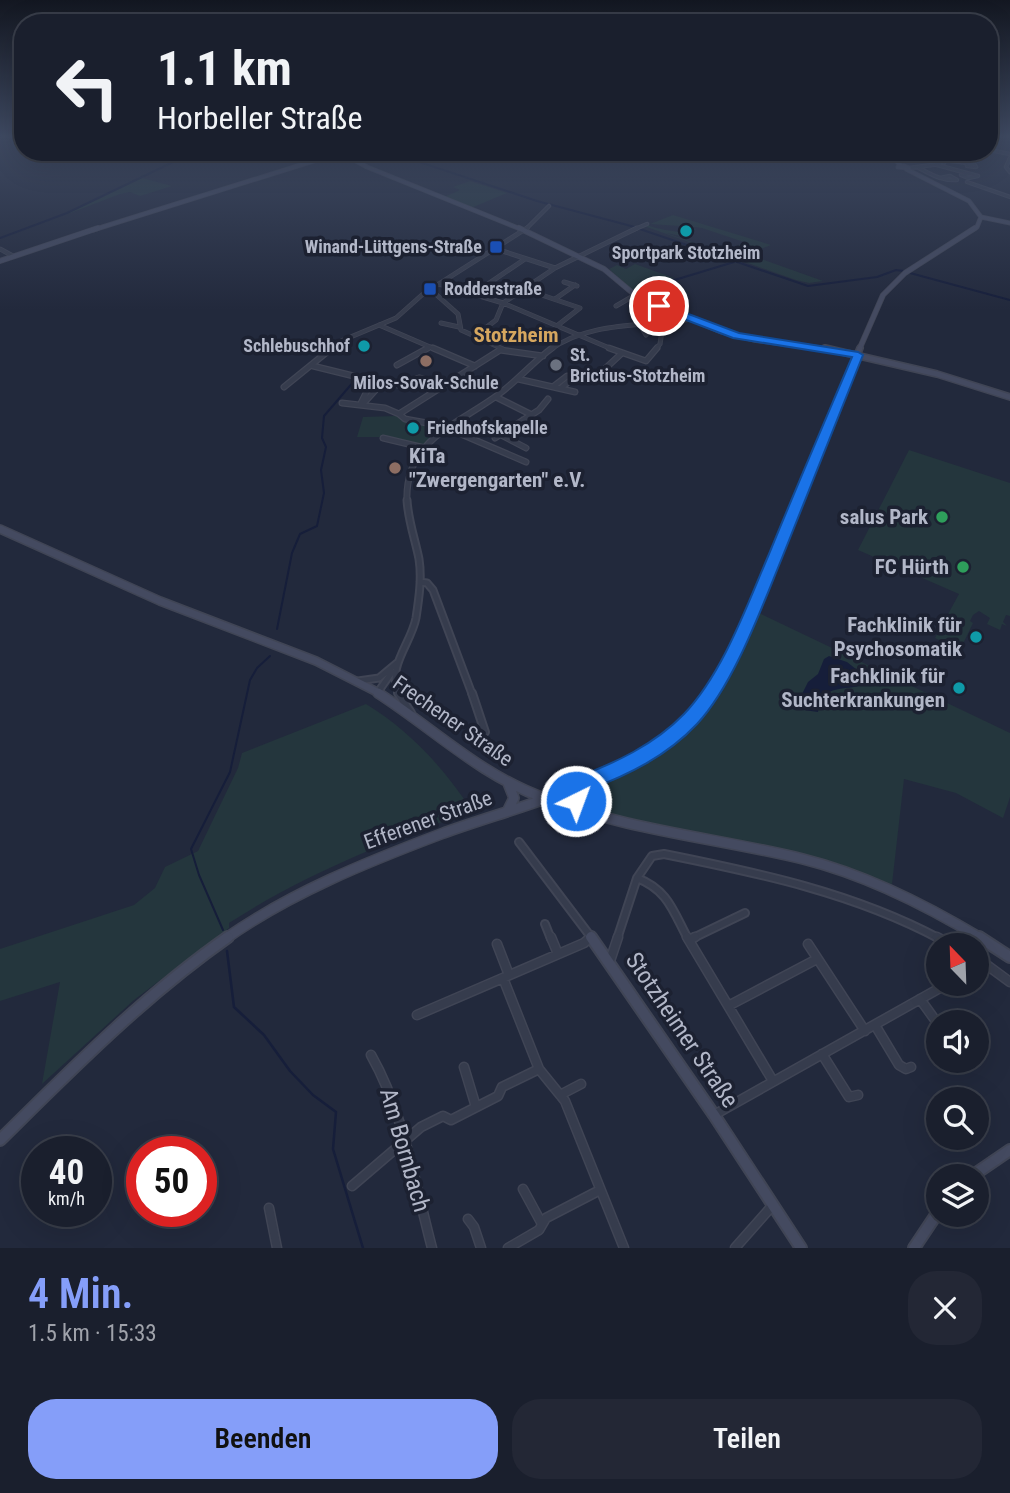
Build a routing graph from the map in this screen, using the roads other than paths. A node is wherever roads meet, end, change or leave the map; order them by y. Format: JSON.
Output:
{"nodes":[{"id":1,"x":212,"y":193,"type":"edge"},
{"id":2,"x":433,"y":193,"type":"edge"},
{"id":3,"x":954,"y":193,"type":"edge"},
{"id":4,"x":549,"y":206,"type":"dead end"},
{"id":5,"x":981,"y":217,"type":"junction"},
{"id":6,"x":1010,"y":223,"type":"edge"},
{"id":7,"x":647,"y":224,"type":"dead end"},
{"id":8,"x":525,"y":230,"type":"junction"},
{"id":9,"x":493,"y":248,"type":"junction"},
{"id":10,"x":0,"y":249,"type":"edge"},
{"id":11,"x":13,"y":257,"type":"junction"},
{"id":12,"x":575,"y":257,"type":"junction"},
{"id":13,"x":525,"y":259,"type":"junction"},
{"id":14,"x":0,"y":261,"type":"edge"},
{"id":15,"x":555,"y":268,"type":"junction"},
{"id":16,"x":564,"y":282,"type":"dead end"},
{"id":17,"x":439,"y":284,"type":"junction"},
{"id":18,"x":430,"y":289,"type":"junction"},
{"id":19,"x":524,"y":289,"type":"junction"},
{"id":20,"x":424,"y":294,"type":"junction"},
{"id":21,"x":473,"y":294,"type":"junction"},
{"id":22,"x":433,"y":295,"type":"junction"},
{"id":23,"x":635,"y":295,"type":"junction"},
{"id":24,"x":555,"y":299,"type":"junction"},
{"id":25,"x":503,"y":303,"type":"junction"},
{"id":26,"x":616,"y":306,"type":"dead end"},
{"id":27,"x":691,"y":320,"type":"junction"},
{"id":28,"x":441,"y":323,"type":"dead end"},
{"id":29,"x":379,"y":325,"type":"junction"},
{"id":30,"x":558,"y":325,"type":"junction"},
{"id":31,"x":640,"y":325,"type":"junction"},
{"id":32,"x":459,"y":327,"type":"junction"},
{"id":33,"x":662,"y":331,"type":"dead end"},
{"id":34,"x":579,"y":335,"type":"junction"},
{"id":35,"x":646,"y":335,"type":"dead end"},
{"id":36,"x":475,"y":336,"type":"junction"},
{"id":37,"x":430,"y":347,"type":"junction"},
{"id":38,"x":503,"y":349,"type":"junction"},
{"id":39,"x":622,"y":353,"type":"junction"},
{"id":40,"x":858,"y":355,"type":"junction"},
{"id":41,"x":543,"y":356,"type":"junction"},
{"id":42,"x":397,"y":365,"type":"dead end"},
{"id":43,"x":313,"y":366,"type":"junction"},
{"id":44,"x":475,"y":366,"type":"junction"},
{"id":45,"x":595,"y":378,"type":"dead end"},
{"id":46,"x":518,"y":379,"type":"junction"},
{"id":47,"x":372,"y":381,"type":"junction"},
{"id":48,"x":382,"y":383,"type":"junction"},
{"id":49,"x":445,"y":385,"type":"junction"},
{"id":50,"x":554,"y":386,"type":"junction"},
{"id":51,"x":284,"y":387,"type":"dead end"},
{"id":52,"x":562,"y":388,"type":"junction"},
{"id":53,"x":575,"y":392,"type":"dead end"},
{"id":54,"x":496,"y":397,"type":"junction"},
{"id":55,"x":1010,"y":397,"type":"edge"},
{"id":56,"x":548,"y":399,"type":"dead end"},
{"id":57,"x":342,"y":403,"type":"dead end"},
{"id":58,"x":361,"y":405,"type":"junction"},
{"id":59,"x":399,"y":414,"type":"junction"},
{"id":60,"x":532,"y":415,"type":"junction"},
{"id":61,"x":523,"y":420,"type":"junction"},
{"id":62,"x":448,"y":428,"type":"junction"},
{"id":63,"x":538,"y":428,"type":"dead end"},
{"id":64,"x":501,"y":435,"type":"junction"},
{"id":65,"x":383,"y":438,"type":"dead end"},
{"id":66,"x":495,"y":438,"type":"dead end"},
{"id":67,"x":425,"y":448,"type":"junction"},
{"id":68,"x":526,"y":448,"type":"dead end"},
{"id":69,"x":526,"y":462,"type":"dead end"},
{"id":70,"x":0,"y":529,"type":"edge"},
{"id":71,"x":421,"y":582,"type":"junction"},
{"id":72,"x":399,"y":661,"type":"junction"},
{"id":73,"x":358,"y":681,"type":"junction"},
{"id":74,"x":378,"y":692,"type":"junction"},
{"id":75,"x":413,"y":717,"type":"junction"},
{"id":76,"x":485,"y":732,"type":"dead end"},
{"id":77,"x":508,"y":783,"type":"junction"},
{"id":78,"x":582,"y":784,"type":"junction"},
{"id":79,"x":542,"y":798,"type":"junction"},
{"id":80,"x":508,"y":811,"type":"junction"},
{"id":81,"x":586,"y":812,"type":"junction"},
{"id":82,"x":519,"y":842,"type":"dead end"},
{"id":83,"x":636,"y":878,"type":"junction"},
{"id":84,"x":745,"y":913,"type":"dead end"},
{"id":85,"x":545,"y":924,"type":"dead end"},
{"id":86,"x":928,"y":933,"type":"edge"},
{"id":87,"x":591,"y":937,"type":"junction"},
{"id":88,"x":689,"y":940,"type":"junction"},
{"id":89,"x":497,"y":944,"type":"dead end"},
{"id":90,"x":808,"y":944,"type":"dead end"},
{"id":91,"x":558,"y":954,"type":"junction"},
{"id":92,"x":1010,"y":957,"type":"edge"},
{"id":93,"x":817,"y":958,"type":"junction"},
{"id":94,"x":610,"y":961,"type":"junction"},
{"id":95,"x":989,"y":967,"type":"edge"},
{"id":96,"x":506,"y":976,"type":"junction"},
{"id":97,"x":1010,"y":982,"type":"edge"},
{"id":98,"x":926,"y":996,"type":"edge"},
{"id":99,"x":920,"y":999,"type":"junction"},
{"id":100,"x":730,"y":1005,"type":"junction"},
{"id":101,"x":928,"y":1010,"type":"edge"},
{"id":102,"x":416,"y":1015,"type":"dead end"},
{"id":103,"x":875,"y":1025,"type":"junction"},
{"id":104,"x":865,"y":1031,"type":"junction"},
{"id":105,"x":822,"y":1054,"type":"junction"},
{"id":106,"x":371,"y":1055,"type":"dead end"},
{"id":107,"x":464,"y":1067,"type":"dead end"},
{"id":108,"x":911,"y":1067,"type":"dead end"},
{"id":109,"x":539,"y":1069,"type":"junction"},
{"id":110,"x":773,"y":1081,"type":"junction"},
{"id":111,"x":581,"y":1084,"type":"dead end"},
{"id":112,"x":561,"y":1094,"type":"junction"},
{"id":113,"x":858,"y":1095,"type":"dead end"},
{"id":114,"x":476,"y":1107,"type":"junction"},
{"id":115,"x":714,"y":1115,"type":"junction"},
{"id":116,"x":0,"y":1140,"type":"edge"},
{"id":117,"x":404,"y":1140,"type":"junction"},
{"id":118,"x":1010,"y":1150,"type":"edge"},
{"id":119,"x":989,"y":1164,"type":"edge"},
{"id":120,"x":352,"y":1186,"type":"dead end"},
{"id":121,"x":523,"y":1189,"type":"dead end"},
{"id":122,"x":600,"y":1189,"type":"junction"},
{"id":123,"x":772,"y":1206,"type":"junction"},
{"id":124,"x":269,"y":1208,"type":"dead end"},
{"id":125,"x":468,"y":1219,"type":"dead end"},
{"id":126,"x":542,"y":1224,"type":"junction"},
{"id":127,"x":928,"y":1227,"type":"edge"},
{"id":128,"x":277,"y":1248,"type":"edge"},
{"id":129,"x":432,"y":1248,"type":"edge"},
{"id":130,"x":481,"y":1248,"type":"edge"},
{"id":131,"x":508,"y":1248,"type":"edge"},
{"id":132,"x":624,"y":1248,"type":"edge"},
{"id":133,"x":735,"y":1248,"type":"edge"},
{"id":134,"x":801,"y":1248,"type":"edge"},
{"id":135,"x":914,"y":1248,"type":"edge"}],
"edges":[{"from":1,"to":11,"type":"main road"},
{"from":2,"to":8,"type":"main road"},
{"from":3,"to":5,"type":"main road"},
{"from":4,"to":8,"type":"street"},
{"from":5,"to":6,"type":"main road"},
{"from":5,"to":40,"type":"main road","name":"Efferener Straße"},
{"from":7,"to":12,"type":"street"},
{"from":8,"to":9,"type":"street"},
{"from":8,"to":12,"type":"main road"},
{"from":9,"to":13,"type":"street"},
{"from":9,"to":17,"type":"street"},
{"from":10,"to":11,"type":"street"},
{"from":11,"to":14,"type":"main road"},
{"from":12,"to":15,"type":"street"},
{"from":12,"to":23,"type":"main road"},
{"from":13,"to":15,"type":"street"},
{"from":13,"to":21,"type":"street"},
{"from":15,"to":19,"type":"street"},
{"from":16,"to":24,"type":"street"},
{"from":17,"to":18,"type":"street"},
{"from":17,"to":21,"type":"street"},
{"from":18,"to":20,"type":"street"},
{"from":18,"to":22,"type":"street"},
{"from":19,"to":24,"type":"street"},
{"from":19,"to":25,"type":"street"},
{"from":20,"to":22,"type":"street"},
{"from":20,"to":29,"type":"street"},
{"from":21,"to":25,"type":"street"},
{"from":22,"to":32,"type":"street"},
{"from":23,"to":26,"type":"street"},
{"from":23,"to":27,"type":"main road"},
{"from":24,"to":30,"type":"street"},
{"from":25,"to":30,"type":"street"},
{"from":25,"to":36,"type":"street"},
{"from":27,"to":31,"type":"street"},
{"from":27,"to":40,"type":"main road"},
{"from":28,"to":32,"type":"street"},
{"from":29,"to":37,"type":"street"},
{"from":29,"to":43,"type":"street"},
{"from":30,"to":34,"type":"street"},
{"from":31,"to":34,"type":"street"},
{"from":31,"to":35,"type":"street"},
{"from":32,"to":36,"type":"street"},
{"from":33,"to":39,"type":"street"},
{"from":34,"to":39,"type":"street"},
{"from":34,"to":41,"type":"street"},
{"from":36,"to":38,"type":"street"},
{"from":37,"to":42,"type":"street"},
{"from":37,"to":44,"type":"street"},
{"from":38,"to":41,"type":"street"},
{"from":38,"to":44,"type":"street"},
{"from":39,"to":45,"type":"street"},
{"from":40,"to":55,"type":"main road"},
{"from":40,"to":78,"type":"main road","name":"Efferener Straße"},
{"from":41,"to":46,"type":"street"},
{"from":43,"to":47,"type":"street"},
{"from":43,"to":51,"type":"street"},
{"from":44,"to":49,"type":"street"},
{"from":46,"to":50,"type":"street"},
{"from":46,"to":54,"type":"street"},
{"from":47,"to":48,"type":"street"},
{"from":47,"to":58,"type":"street"},
{"from":48,"to":49,"type":"street"},
{"from":48,"to":58,"type":"street"},
{"from":49,"to":59,"type":"street"},
{"from":50,"to":52,"type":"street"},
{"from":50,"to":52,"type":"street"},
{"from":52,"to":53,"type":"street"},
{"from":54,"to":60,"type":"street"},
{"from":54,"to":62,"type":"street"},
{"from":56,"to":60,"type":"street"},
{"from":57,"to":58,"type":"street"},
{"from":58,"to":59,"type":"street"},
{"from":59,"to":62,"type":"street"},
{"from":60,"to":61,"type":"street"},
{"from":61,"to":63,"type":"street"},
{"from":61,"to":64,"type":"street"},
{"from":62,"to":67,"type":"street"},
{"from":62,"to":69,"type":"street"},
{"from":64,"to":66,"type":"street"},
{"from":64,"to":68,"type":"street"},
{"from":65,"to":67,"type":"street"},
{"from":67,"to":71,"type":"street"},
{"from":70,"to":73,"type":"main road","name":"Frechener Straße"},
{"from":71,"to":72,"type":"street"},
{"from":71,"to":76,"type":"street"},
{"from":72,"to":73,"type":"street"},
{"from":72,"to":74,"type":"street"},
{"from":72,"to":75,"type":"street"},
{"from":73,"to":74,"type":"main road","name":"Frechener Straße"},
{"from":74,"to":75,"type":"main road","name":"Frechener Straße"},
{"from":75,"to":77,"type":"main road","name":"Frechener Straße"},
{"from":77,"to":79,"type":"main road","name":"Frechener Straße"},
{"from":77,"to":80,"type":"main road"},
{"from":78,"to":79,"type":"main road","name":"Efferener Straße"},
{"from":78,"to":81,"type":"main road"},
{"from":79,"to":80,"type":"main road","name":"Efferener Straße"},
{"from":79,"to":81,"type":"main road","name":"Frechener Straße"},
{"from":80,"to":116,"type":"main road","name":"Efferener Straße"},
{"from":81,"to":92,"type":"main road","name":"Frechener Straße"},
{"from":82,"to":87,"type":"street","name":"Stotzheimer Straße"},
{"from":83,"to":86,"type":"street"},
{"from":83,"to":88,"type":"street"},
{"from":83,"to":94,"type":"street"},
{"from":84,"to":88,"type":"street"},
{"from":85,"to":91,"type":"street"},
{"from":87,"to":91,"type":"street"},
{"from":87,"to":94,"type":"main road","name":"Stotzheimer Straße"},
{"from":88,"to":100,"type":"street"},
{"from":89,"to":96,"type":"street"},
{"from":90,"to":93,"type":"street"},
{"from":91,"to":96,"type":"street"},
{"from":93,"to":100,"type":"street"},
{"from":93,"to":104,"type":"street"},
{"from":94,"to":115,"type":"main road","name":"Stotzheimer Straße"},
{"from":95,"to":97,"type":"street"},
{"from":96,"to":102,"type":"street"},
{"from":96,"to":109,"type":"street"},
{"from":98,"to":99,"type":"street"},
{"from":99,"to":101,"type":"street"},
{"from":99,"to":103,"type":"street"},
{"from":100,"to":110,"type":"street"},
{"from":103,"to":104,"type":"street"},
{"from":103,"to":108,"type":"street"},
{"from":104,"to":105,"type":"street"},
{"from":105,"to":110,"type":"street"},
{"from":105,"to":113,"type":"street"},
{"from":106,"to":117,"type":"street","name":"Am Bornbach"},
{"from":107,"to":114,"type":"street"},
{"from":109,"to":112,"type":"street"},
{"from":109,"to":114,"type":"street"},
{"from":110,"to":115,"type":"street"},
{"from":111,"to":112,"type":"street"},
{"from":112,"to":122,"type":"street"},
{"from":114,"to":117,"type":"street"},
{"from":115,"to":123,"type":"main road","name":"Stotzheimer Straße"},
{"from":117,"to":120,"type":"street"},
{"from":117,"to":129,"type":"street","name":"Am Bornbach"},
{"from":118,"to":119,"type":"main road"},
{"from":121,"to":126,"type":"street"},
{"from":122,"to":126,"type":"street"},
{"from":122,"to":132,"type":"street"},
{"from":123,"to":133,"type":"street"},
{"from":123,"to":134,"type":"main road","name":"Stotzheimer Straße"},
{"from":124,"to":128,"type":"street"},
{"from":125,"to":130,"type":"street"},
{"from":126,"to":131,"type":"street"},
{"from":127,"to":135,"type":"main road"}]}
